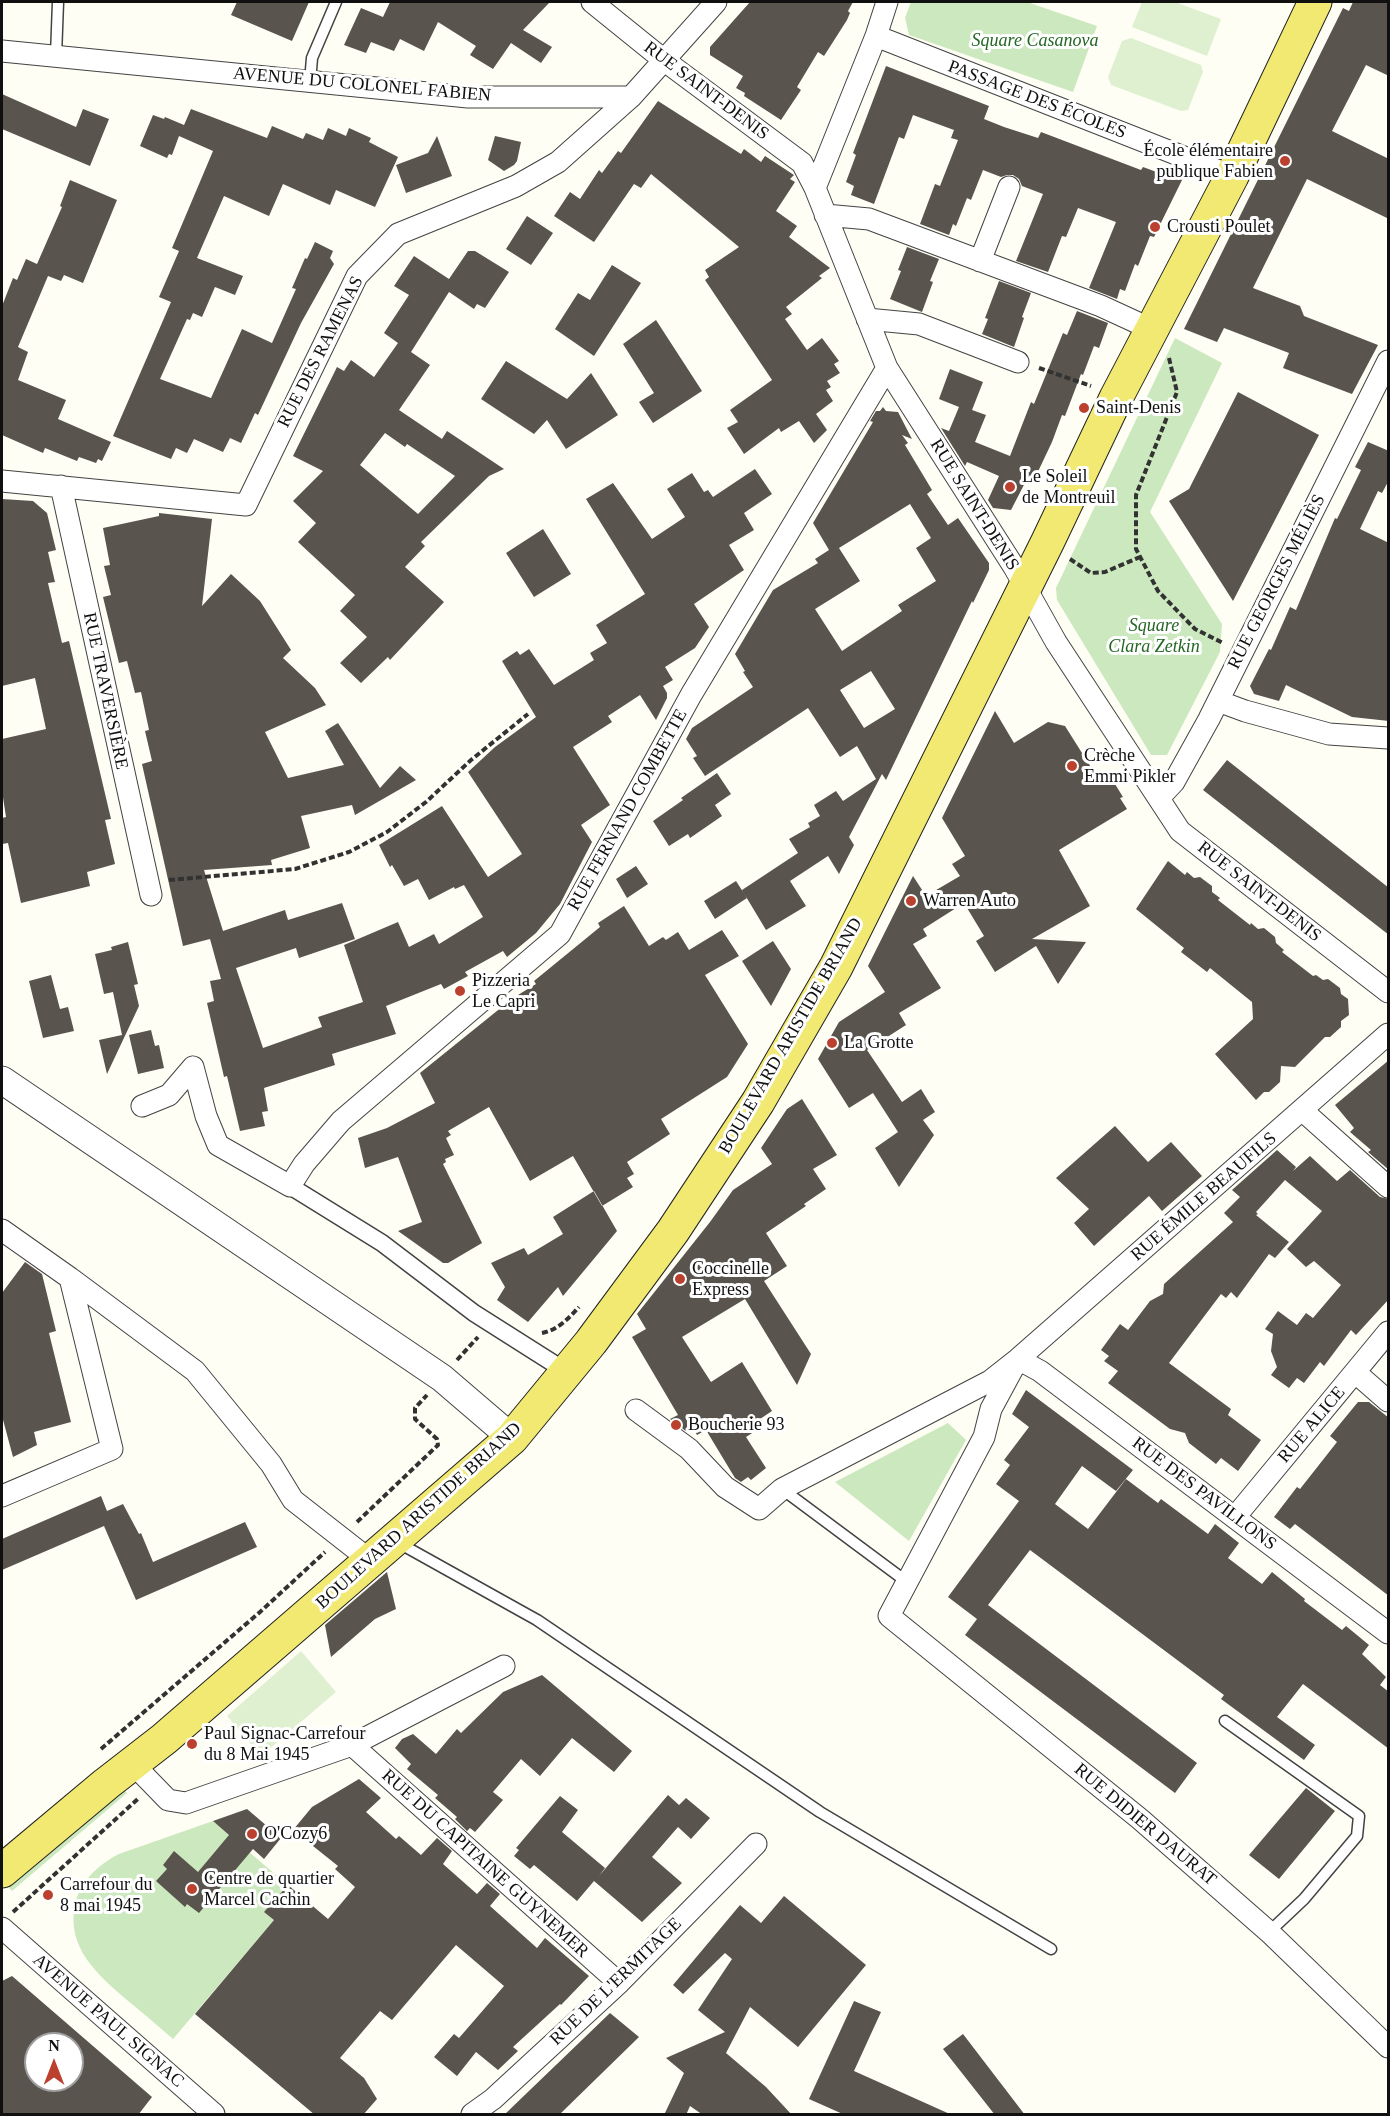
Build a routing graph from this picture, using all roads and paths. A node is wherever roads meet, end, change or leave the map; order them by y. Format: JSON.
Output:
{"nodes":[{"id":1,"x":58,"y":2,"type":"edge"},
{"id":2,"x":336,"y":2,"type":"edge"},
{"id":3,"x":592,"y":2,"type":"edge"},
{"id":4,"x":716,"y":2,"type":"edge"},
{"id":5,"x":887,"y":2,"type":"edge"},
{"id":6,"x":1315,"y":2,"type":"edge"},
{"id":7,"x":876,"y":36,"type":"junction"},
{"id":8,"x":2,"y":51,"type":"edge"},
{"id":9,"x":56,"y":56,"type":"junction"},
{"id":10,"x":664,"y":61,"type":"junction"},
{"id":11,"x":310,"y":82,"type":"junction"},
{"id":12,"x":631,"y":98,"type":"junction"},
{"id":13,"x":1232,"y":176,"type":"junction"},
{"id":14,"x":1009,"y":187,"type":"dead end"},
{"id":15,"x":815,"y":188,"type":"junction"},
{"id":16,"x":825,"y":215,"type":"junction"},
{"id":17,"x":981,"y":261,"type":"junction"},
{"id":18,"x":867,"y":319,"type":"junction"},
{"id":19,"x":1154,"y":323,"type":"junction"},
{"id":20,"x":1389,"y":361,"type":"edge"},
{"id":21,"x":1018,"y":362,"type":"joint"},
{"id":22,"x":887,"y":368,"type":"junction"},
{"id":23,"x":1116,"y":398,"type":"junction"},
{"id":24,"x":2,"y":481,"type":"edge"},
{"id":25,"x":61,"y":486,"type":"junction"},
{"id":26,"x":1140,"y":557,"type":"junction"},
{"id":27,"x":1069,"y":559,"type":"dead end"},
{"id":28,"x":1025,"y":587,"type":"junction"},
{"id":29,"x":1244,"y":647,"type":"junction"},
{"id":30,"x":1218,"y":700,"type":"junction"},
{"id":31,"x":528,"y":714,"type":"dead end"},
{"id":32,"x":1389,"y":738,"type":"edge"},
{"id":33,"x":1159,"y":798,"type":"junction"},
{"id":34,"x":149,"y":889,"type":"joint"},
{"id":35,"x":1389,"y":992,"type":"edge"},
{"id":36,"x":1389,"y":1034,"type":"edge"},
{"id":37,"x":2,"y":1080,"type":"edge"},
{"id":38,"x":142,"y":1106,"type":"dead end"},
{"id":39,"x":1303,"y":1110,"type":"junction"},
{"id":40,"x":290,"y":1186,"type":"junction"},
{"id":41,"x":1389,"y":1187,"type":"edge"},
{"id":42,"x":2,"y":1230,"type":"edge"},
{"id":43,"x":70,"y":1278,"type":"junction"},
{"id":44,"x":587,"y":1300,"type":"dead end"},
{"id":45,"x":490,"y":1323,"type":"junction"},
{"id":46,"x":1389,"y":1332,"type":"edge"},
{"id":47,"x":541,"y":1333,"type":"dead end"},
{"id":48,"x":1018,"y":1359,"type":"junction"},
{"id":49,"x":567,"y":1372,"type":"junction"},
{"id":50,"x":1356,"y":1373,"type":"junction"},
{"id":51,"x":442,"y":1378,"type":"junction"},
{"id":52,"x":1389,"y":1401,"type":"edge"},
{"id":53,"x":636,"y":1410,"type":"dead end"},
{"id":54,"x":512,"y":1438,"type":"junction"},
{"id":55,"x":783,"y":1489,"type":"junction"},
{"id":56,"x":2,"y":1496,"type":"edge"},
{"id":57,"x":1235,"y":1516,"type":"junction"},
{"id":58,"x":340,"y":1538,"type":"junction"},
{"id":59,"x":382,"y":1550,"type":"junction"},
{"id":60,"x":907,"y":1582,"type":"junction"},
{"id":61,"x":889,"y":1616,"type":"joint"},
{"id":62,"x":1389,"y":1633,"type":"edge"},
{"id":63,"x":504,"y":1666,"type":"dead end"},
{"id":64,"x":1224,"y":1722,"type":"dead end"},
{"id":65,"x":352,"y":1745,"type":"junction"},
{"id":66,"x":95,"y":1754,"type":"dead end"},
{"id":67,"x":133,"y":1764,"type":"junction"},
{"id":68,"x":142,"y":1795,"type":"dead end"},
{"id":69,"x":756,"y":1844,"type":"dead end"},
{"id":70,"x":2,"y":1871,"type":"edge"},
{"id":71,"x":7,"y":1920,"type":"edge"},
{"id":72,"x":1269,"y":1932,"type":"junction"},
{"id":73,"x":1051,"y":1949,"type":"dead end"},
{"id":74,"x":619,"y":1983,"type":"junction"},
{"id":75,"x":1389,"y":2047,"type":"edge"},
{"id":76,"x":214,"y":2115,"type":"edge"},
{"id":77,"x":472,"y":2115,"type":"edge"}],
"edges":[{"from":1,"to":9,"type":"lane"},
{"from":2,"to":11,"type":"lane"},
{"from":3,"to":10,"type":"street","name":"RUE SAINT-DENIS"},
{"from":4,"to":10,"type":"street"},
{"from":5,"to":7,"type":"street"},
{"from":6,"to":13,"type":"main road","name":"BOULEVARD ARISTIDE BRIAND"},
{"from":7,"to":13,"type":"street","name":"PASSAGE DES ÉCOLES"},
{"from":7,"to":15,"type":"street"},
{"from":8,"to":9,"type":"street","name":"AVENUE DU COLONEL FABIEN"},
{"from":9,"to":11,"type":"street","name":"AVENUE DU COLONEL FABIEN"},
{"from":10,"to":12,"type":"street"},
{"from":10,"to":15,"type":"street","name":"RUE SAINT-DENIS"},
{"from":11,"to":12,"type":"street","name":"AVENUE DU COLONEL FABIEN"},
{"from":12,"to":25,"type":"street","name":"RUE DES RAMENAS"},
{"from":13,"to":19,"type":"main road","name":"BOULEVARD ARISTIDE BRIAND"},
{"from":14,"to":17,"type":"street"},
{"from":15,"to":16,"type":"street","name":"RUE SAINT-DENIS"},
{"from":16,"to":17,"type":"street"},
{"from":16,"to":18,"type":"street","name":"RUE SAINT-DENIS"},
{"from":17,"to":19,"type":"street"},
{"from":18,"to":21,"type":"street"},
{"from":18,"to":22,"type":"street","name":"RUE SAINT-DENIS"},
{"from":19,"to":23,"type":"main road","name":"BOULEVARD ARISTIDE BRIAND"},
{"from":19,"to":26,"type":"path"},
{"from":20,"to":29,"type":"street","name":"RUE GEORGES MÉLIÈS"},
{"from":21,"to":23,"type":"path"},
{"from":22,"to":28,"type":"street","name":"RUE SAINT-DENIS"},
{"from":22,"to":40,"type":"street","name":"RUE FERNAND COMBETTE"},
{"from":23,"to":28,"type":"main road","name":"BOULEVARD ARISTIDE BRIAND"},
{"from":24,"to":25,"type":"street","name":"RUE DES RAMENAS"},
{"from":25,"to":34,"type":"street","name":"RUE TRAVERSIÈRE"},
{"from":26,"to":27,"type":"path"},
{"from":26,"to":29,"type":"path"},
{"from":28,"to":33,"type":"street","name":"RUE SAINT-DENIS"},
{"from":28,"to":49,"type":"main road","name":"BOULEVARD ARISTIDE BRIAND"},
{"from":29,"to":30,"type":"street","name":"RUE GEORGES MÉLIÈS"},
{"from":30,"to":32,"type":"street"},
{"from":30,"to":33,"type":"street","name":"RUE GEORGES MÉLIÈS"},
{"from":31,"to":34,"type":"path"},
{"from":33,"to":35,"type":"street","name":"RUE SAINT-DENIS"},
{"from":36,"to":39,"type":"street","name":"RUE ÉMILE BEAUFILS"},
{"from":37,"to":51,"type":"street"},
{"from":38,"to":40,"type":"street"},
{"from":39,"to":41,"type":"street"},
{"from":39,"to":48,"type":"street","name":"RUE ÉMILE BEAUFILS"},
{"from":40,"to":45,"type":"street"},
{"from":42,"to":43,"type":"street"},
{"from":43,"to":56,"type":"street"},
{"from":43,"to":58,"type":"street"},
{"from":44,"to":47,"type":"path"},
{"from":45,"to":49,"type":"street"},
{"from":45,"to":51,"type":"path"},
{"from":46,"to":50,"type":"street","name":"RUE ALICE"},
{"from":48,"to":55,"type":"street","name":"RUE ÉMILE BEAUFILS"},
{"from":48,"to":57,"type":"street","name":"RUE DES PAVILLONS"},
{"from":48,"to":60,"type":"street","name":"RUE ÉMILE BEAUFILS"},
{"from":49,"to":54,"type":"main road","name":"BOULEVARD ARISTIDE BRIAND"},
{"from":50,"to":52,"type":"street"},
{"from":50,"to":57,"type":"street","name":"RUE ALICE"},
{"from":51,"to":54,"type":"street"},
{"from":51,"to":58,"type":"path"},
{"from":53,"to":55,"type":"street","name":"RUE ÉMILE BEAUFILS"},
{"from":54,"to":59,"type":"main road","name":"BOULEVARD ARISTIDE BRIAND"},
{"from":55,"to":60,"type":"lane"},
{"from":57,"to":62,"type":"street","name":"RUE DES PAVILLONS"},
{"from":58,"to":59,"type":"street"},
{"from":58,"to":66,"type":"path"},
{"from":59,"to":67,"type":"main road","name":"BOULEVARD ARISTIDE BRIAND"},
{"from":59,"to":73,"type":"lane"},
{"from":60,"to":61,"type":"street","name":"RUE ÉMILE BEAUFILS"},
{"from":61,"to":72,"type":"street","name":"RUE DIDIER DAURAT"},
{"from":63,"to":65,"type":"street"},
{"from":64,"to":72,"type":"lane"},
{"from":65,"to":67,"type":"street"},
{"from":65,"to":74,"type":"street","name":"RUE DU CAPITAINE GUYNEMER"},
{"from":67,"to":70,"type":"main road","name":"BOULEVARD ARISTIDE BRIAND"},
{"from":68,"to":71,"type":"path"},
{"from":69,"to":74,"type":"street","name":"RUE DE L'ERMITAGE"},
{"from":71,"to":76,"type":"street","name":"AVENUE PAUL SIGNAC"},
{"from":72,"to":75,"type":"street","name":"RUE DIDIER DAURAT"},
{"from":74,"to":77,"type":"street","name":"RUE DE L'ERMITAGE"}]}
